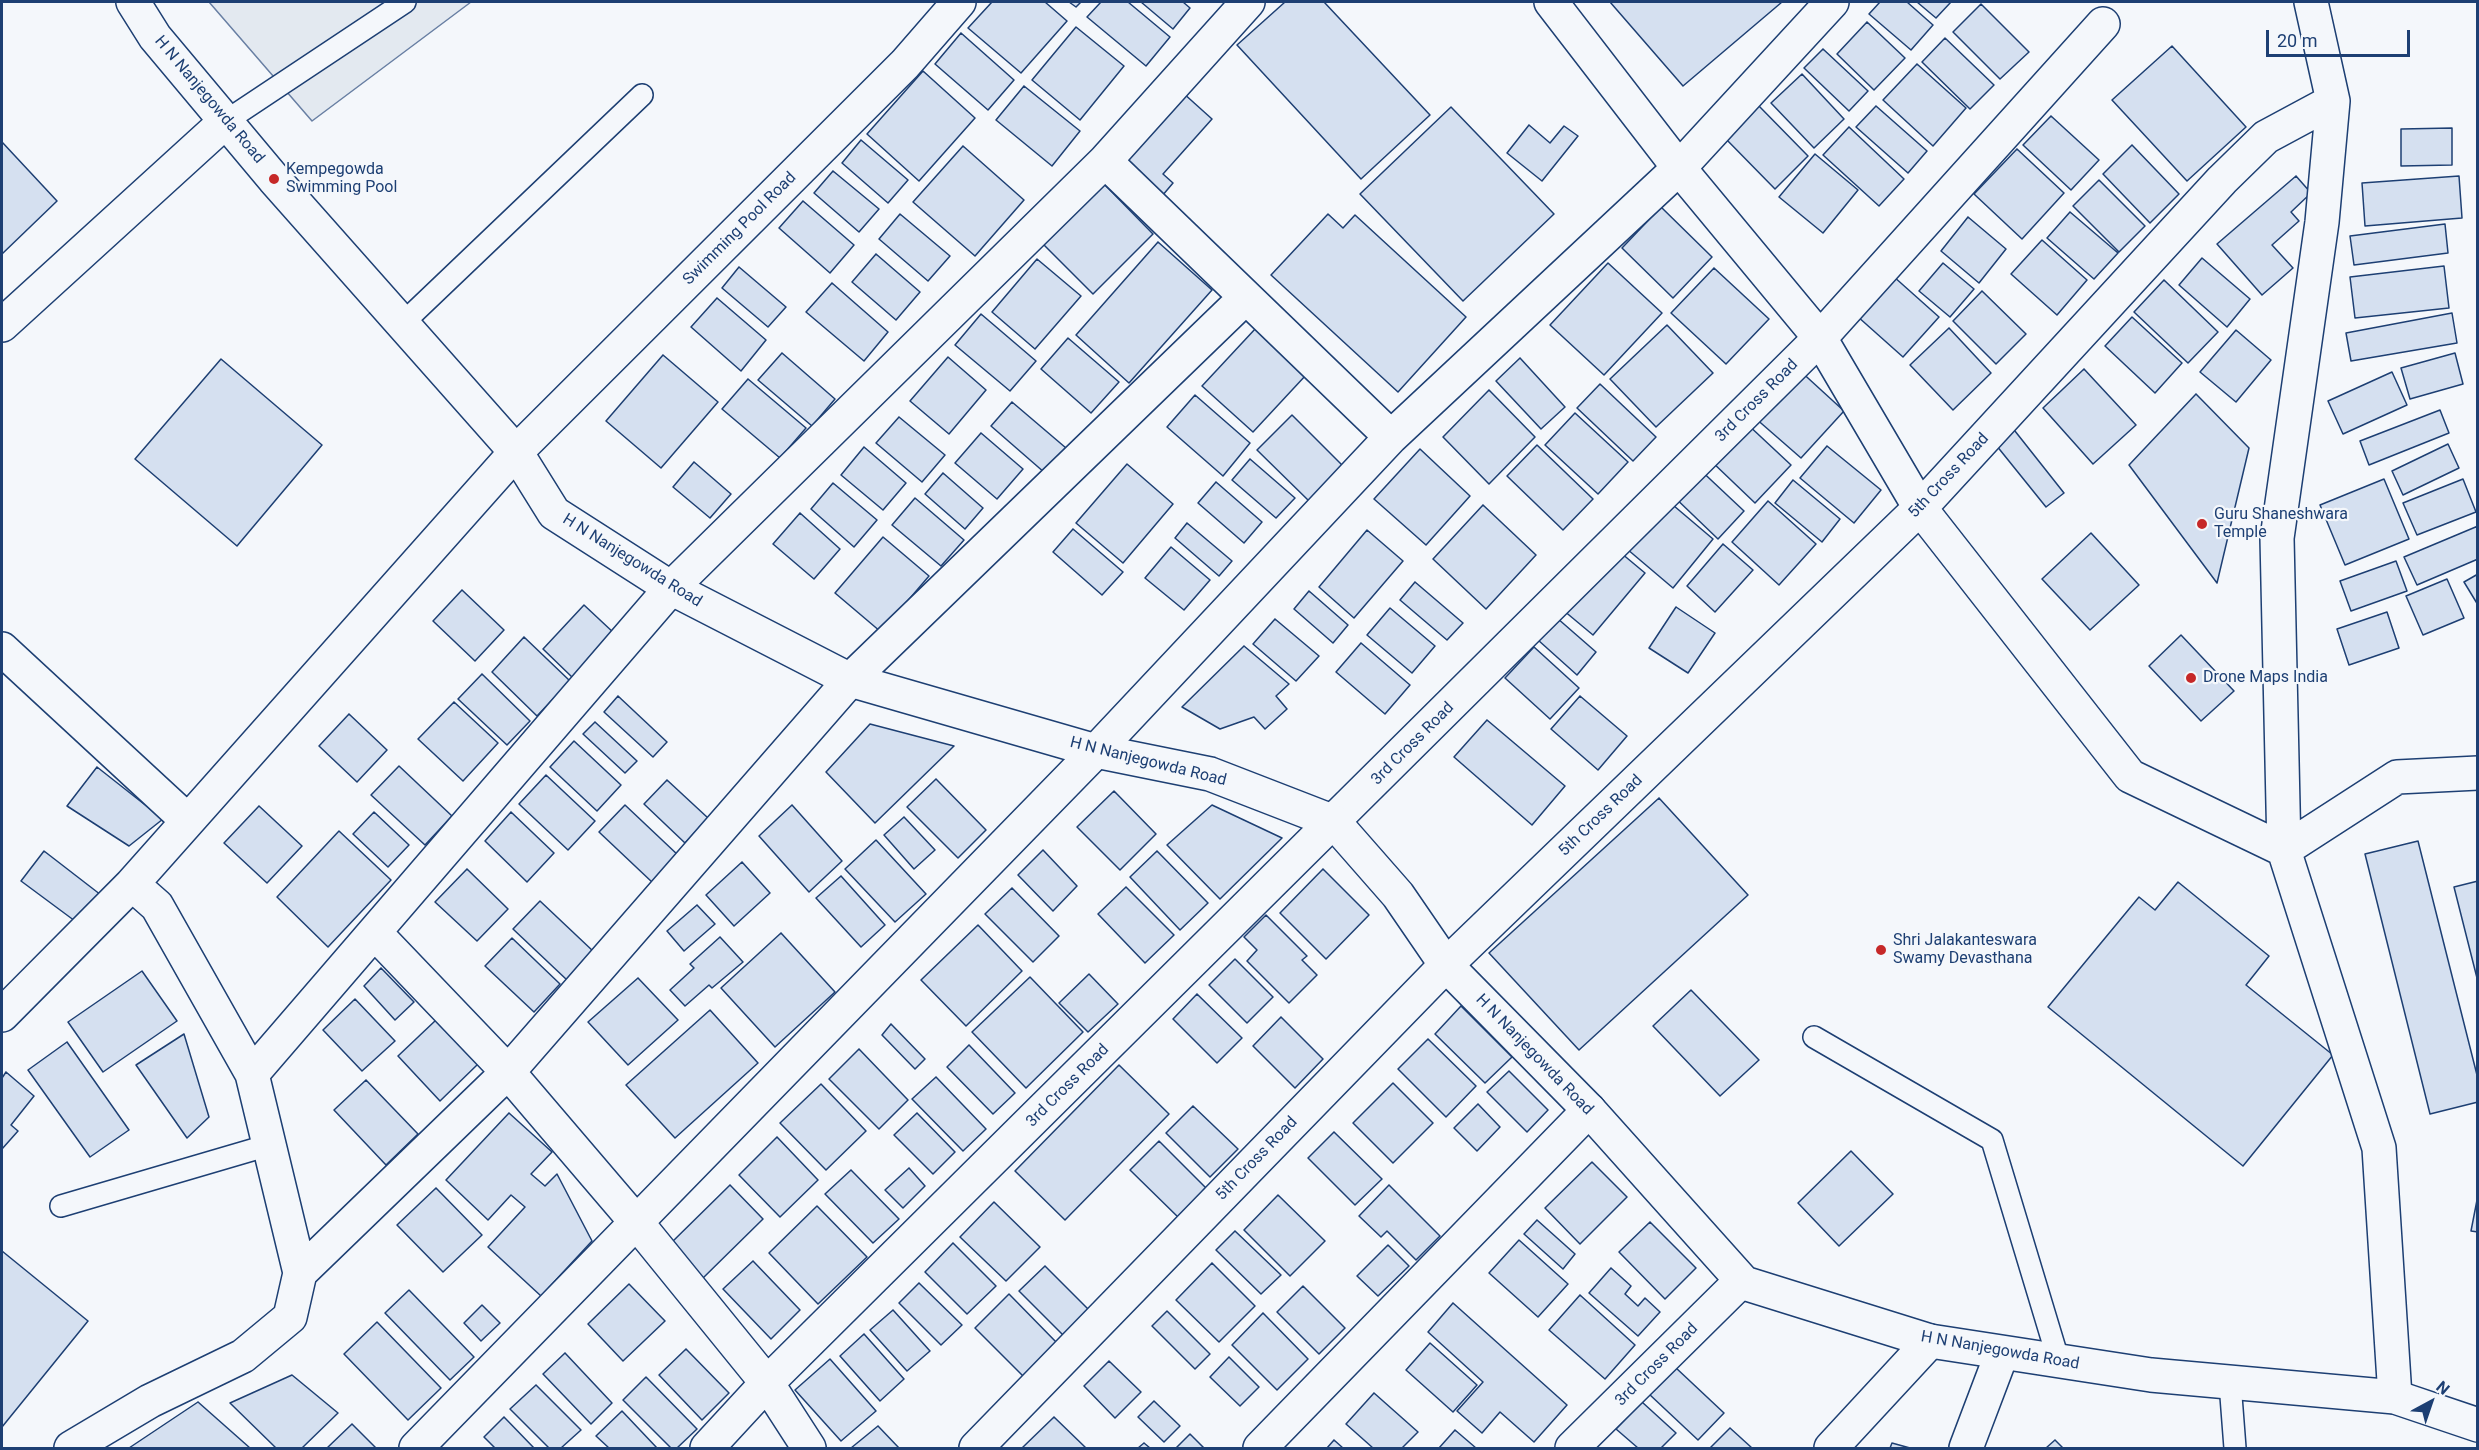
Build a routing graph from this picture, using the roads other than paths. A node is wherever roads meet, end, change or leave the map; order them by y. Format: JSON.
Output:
{"nodes":[{"id":1,"x":133,"y":2,"type":"edge"},
{"id":2,"x":405,"y":2,"type":"edge"},
{"id":3,"x":959,"y":2,"type":"edge"},
{"id":4,"x":1248,"y":2,"type":"edge"},
{"id":5,"x":1551,"y":2,"type":"edge"},
{"id":6,"x":1832,"y":2,"type":"edge"},
{"id":7,"x":2311,"y":2,"type":"edge"},
{"id":8,"x":2103,"y":24,"type":"dead end"},
{"id":9,"x":642,"y":95,"type":"dead end"},
{"id":10,"x":2333,"y":101,"type":"junction"},
{"id":11,"x":226,"y":121,"type":"junction"},
{"id":12,"x":1105,"y":161,"type":"junction"},
{"id":13,"x":1679,"y":168,"type":"junction"},
{"id":14,"x":1245,"y":298,"type":"junction"},
{"id":15,"x":402,"y":324,"type":"junction"},
{"id":16,"x":2,"y":325,"type":"edge"},
{"id":17,"x":1820,"y":338,"type":"junction"},
{"id":18,"x":1391,"y":437,"type":"junction"},
{"id":19,"x":516,"y":452,"type":"junction"},
{"id":20,"x":1920,"y":508,"type":"junction"},
{"id":21,"x":671,"y":588,"type":"junction"},
{"id":22,"x":2,"y":649,"type":"edge"},
{"id":23,"x":850,"y":680,"type":"junction"},
{"id":24,"x":1096,"y":751,"type":"junction"},
{"id":25,"x":2478,"y":773,"type":"edge"},
{"id":26,"x":188,"y":821,"type":"junction"},
{"id":27,"x":1335,"y":822,"type":"junction"},
{"id":28,"x":2284,"y":850,"type":"junction"},
{"id":29,"x":132,"y":884,"type":"junction"},
{"id":30,"x":375,"y":933,"type":"junction"},
{"id":31,"x":1446,"y":965,"type":"junction"},
{"id":32,"x":2,"y":1015,"type":"edge"},
{"id":33,"x":1815,"y":1037,"type":"dead end"},
{"id":34,"x":508,"y":1072,"type":"junction"},
{"id":35,"x":252,"y":1074,"type":"junction"},
{"id":36,"x":1589,"y":1110,"type":"junction"},
{"id":37,"x":269,"y":1145,"type":"junction"},
{"id":38,"x":61,"y":1206,"type":"dead end"},
{"id":39,"x":637,"y":1223,"type":"junction"},
{"id":40,"x":300,"y":1273,"type":"junction"},
{"id":41,"x":1742,"y":1281,"type":"junction"},
{"id":42,"x":1930,"y":1341,"type":"junction"},
{"id":43,"x":2002,"y":1353,"type":"junction"},
{"id":44,"x":2059,"y":1362,"type":"junction"},
{"id":45,"x":767,"y":1383,"type":"junction"},
{"id":46,"x":2230,"y":1383,"type":"junction"},
{"id":47,"x":2395,"y":1397,"type":"junction"},
{"id":48,"x":2478,"y":1425,"type":"edge"},
{"id":49,"x":71,"y":1449,"type":"edge"},
{"id":50,"x":416,"y":1449,"type":"edge"},
{"id":51,"x":707,"y":1449,"type":"edge"},
{"id":52,"x":809,"y":1449,"type":"edge"},
{"id":53,"x":976,"y":1449,"type":"edge"},
{"id":54,"x":1260,"y":1449,"type":"edge"},
{"id":55,"x":1572,"y":1449,"type":"edge"},
{"id":56,"x":1831,"y":1449,"type":"edge"},
{"id":57,"x":1966,"y":1449,"type":"edge"},
{"id":58,"x":2235,"y":1449,"type":"edge"}],
"edges":[{"from":1,"to":11,"type":"street","name":"H N Nanjegowda Road"},
{"from":2,"to":11,"type":"lane"},
{"from":3,"to":19,"type":"street","name":"Swimming Pool Road"},
{"from":4,"to":12,"type":"street"},
{"from":5,"to":13,"type":"street"},
{"from":6,"to":13,"type":"street"},
{"from":7,"to":10,"type":"street"},
{"from":8,"to":17,"type":"street","name":"3rd Cross Road"},
{"from":9,"to":15,"type":"lane"},
{"from":10,"to":20,"type":"street","name":"5th Cross Road"},
{"from":10,"to":28,"type":"street"},
{"from":11,"to":15,"type":"street","name":"H N Nanjegowda Road"},
{"from":11,"to":16,"type":"street"},
{"from":12,"to":14,"type":"street"},
{"from":12,"to":21,"type":"street"},
{"from":13,"to":17,"type":"street"},
{"from":13,"to":18,"type":"street"},
{"from":14,"to":18,"type":"street"},
{"from":14,"to":23,"type":"street"},
{"from":15,"to":19,"type":"street","name":"H N Nanjegowda Road"},
{"from":17,"to":20,"type":"street"},
{"from":17,"to":27,"type":"street","name":"3rd Cross Road"},
{"from":18,"to":24,"type":"street"},
{"from":19,"to":21,"type":"street","name":"H N Nanjegowda Road"},
{"from":19,"to":26,"type":"street","name":"Swimming Pool Road"},
{"from":20,"to":28,"type":"street"},
{"from":20,"to":31,"type":"street","name":"5th Cross Road"},
{"from":21,"to":23,"type":"street","name":"H N Nanjegowda Road"},
{"from":21,"to":30,"type":"street"},
{"from":22,"to":26,"type":"street"},
{"from":23,"to":24,"type":"street","name":"H N Nanjegowda Road"},
{"from":23,"to":34,"type":"street"},
{"from":24,"to":27,"type":"street","name":"H N Nanjegowda Road"},
{"from":24,"to":39,"type":"street"},
{"from":25,"to":28,"type":"street"},
{"from":26,"to":29,"type":"street","name":"Swimming Pool Road"},
{"from":27,"to":31,"type":"street","name":"H N Nanjegowda Road"},
{"from":27,"to":45,"type":"street","name":"3rd Cross Road"},
{"from":28,"to":47,"type":"street"},
{"from":29,"to":32,"type":"street","name":"Swimming Pool Road"},
{"from":29,"to":35,"type":"street"},
{"from":30,"to":34,"type":"street"},
{"from":30,"to":35,"type":"street"},
{"from":31,"to":36,"type":"street","name":"H N Nanjegowda Road"},
{"from":31,"to":53,"type":"street","name":"5th Cross Road"},
{"from":33,"to":44,"type":"lane"},
{"from":34,"to":39,"type":"street"},
{"from":34,"to":40,"type":"street"},
{"from":35,"to":37,"type":"street"},
{"from":36,"to":41,"type":"street","name":"H N Nanjegowda Road"},
{"from":36,"to":54,"type":"street"},
{"from":37,"to":38,"type":"lane"},
{"from":37,"to":40,"type":"street"},
{"from":39,"to":45,"type":"street"},
{"from":39,"to":50,"type":"street"},
{"from":40,"to":49,"type":"street"},
{"from":41,"to":42,"type":"street","name":"H N Nanjegowda Road"},
{"from":41,"to":55,"type":"street","name":"3rd Cross Road"},
{"from":42,"to":43,"type":"street","name":"H N Nanjegowda Road"},
{"from":42,"to":56,"type":"street"},
{"from":43,"to":44,"type":"street","name":"H N Nanjegowda Road"},
{"from":43,"to":57,"type":"street"},
{"from":44,"to":46,"type":"street","name":"H N Nanjegowda Road"},
{"from":45,"to":51,"type":"street","name":"3rd Cross Road"},
{"from":45,"to":52,"type":"street"},
{"from":46,"to":47,"type":"street","name":"H N Nanjegowda Road"},
{"from":46,"to":58,"type":"lane"},
{"from":47,"to":48,"type":"street","name":"H N Nanjegowda Road"}]}
